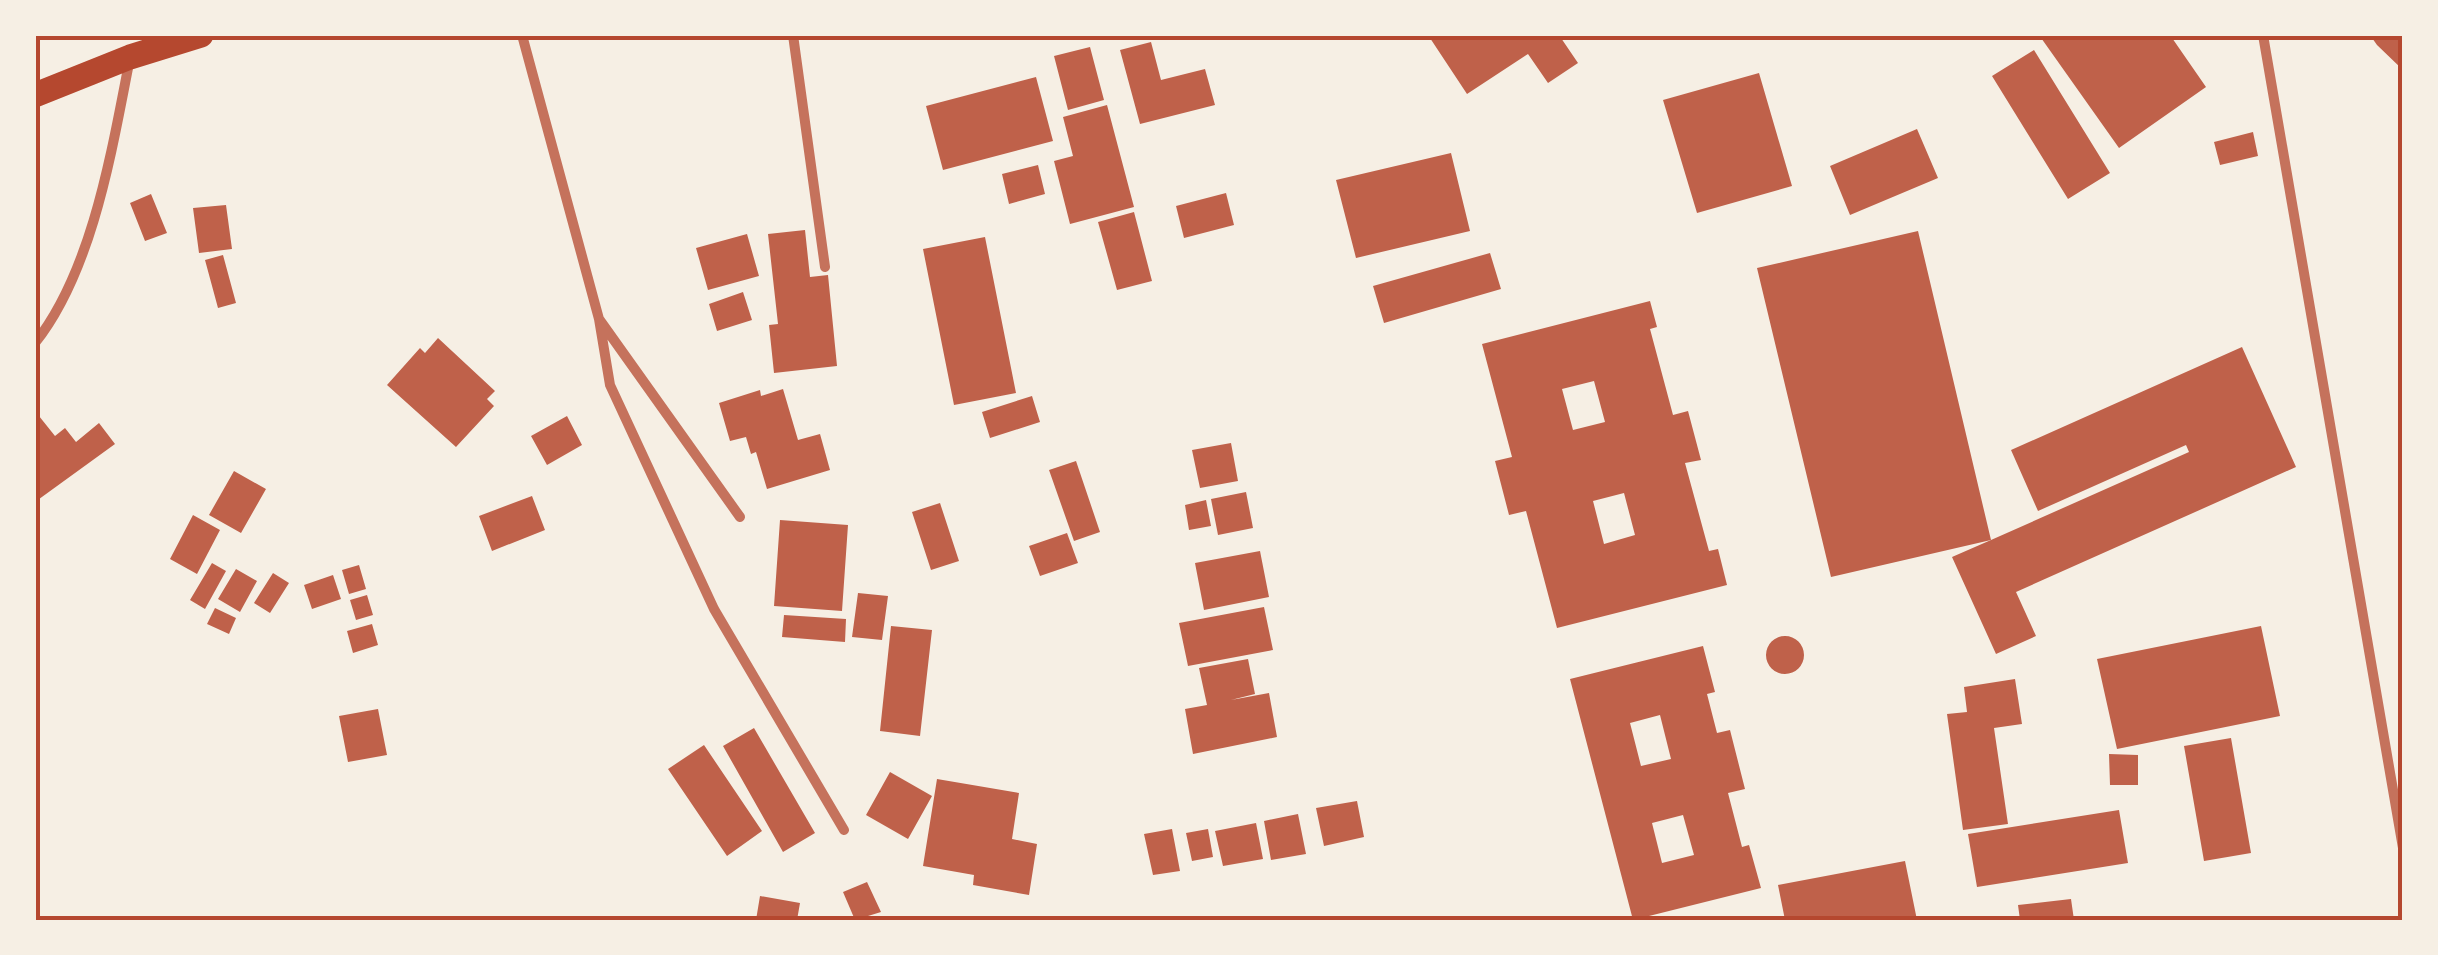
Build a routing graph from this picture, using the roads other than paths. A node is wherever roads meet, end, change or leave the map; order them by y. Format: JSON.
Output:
{"nodes":[{"id":1,"x":201,"y":35,"type":"edge"},
{"id":2,"x":522,"y":35,"type":"edge"},
{"id":3,"x":793,"y":35,"type":"edge"},
{"id":4,"x":2263,"y":35,"type":"edge"},
{"id":5,"x":130,"y":57,"type":"junction"},
{"id":6,"x":35,"y":94,"type":"edge"},
{"id":7,"x":825,"y":267,"type":"dead end"},
{"id":8,"x":599,"y":319,"type":"junction"},
{"id":9,"x":35,"y":343,"type":"edge"},
{"id":10,"x":740,"y":517,"type":"dead end"},
{"id":11,"x":844,"y":830,"type":"dead end"},
{"id":12,"x":2403,"y":848,"type":"edge"}],
"edges":[{"from":1,"to":5,"type":"main road"},
{"from":2,"to":8,"type":"street"},
{"from":3,"to":7,"type":"street"},
{"from":4,"to":12,"type":"street"},
{"from":5,"to":6,"type":"main road"},
{"from":5,"to":9,"type":"street"},
{"from":8,"to":10,"type":"street"},
{"from":8,"to":11,"type":"street"}]}
